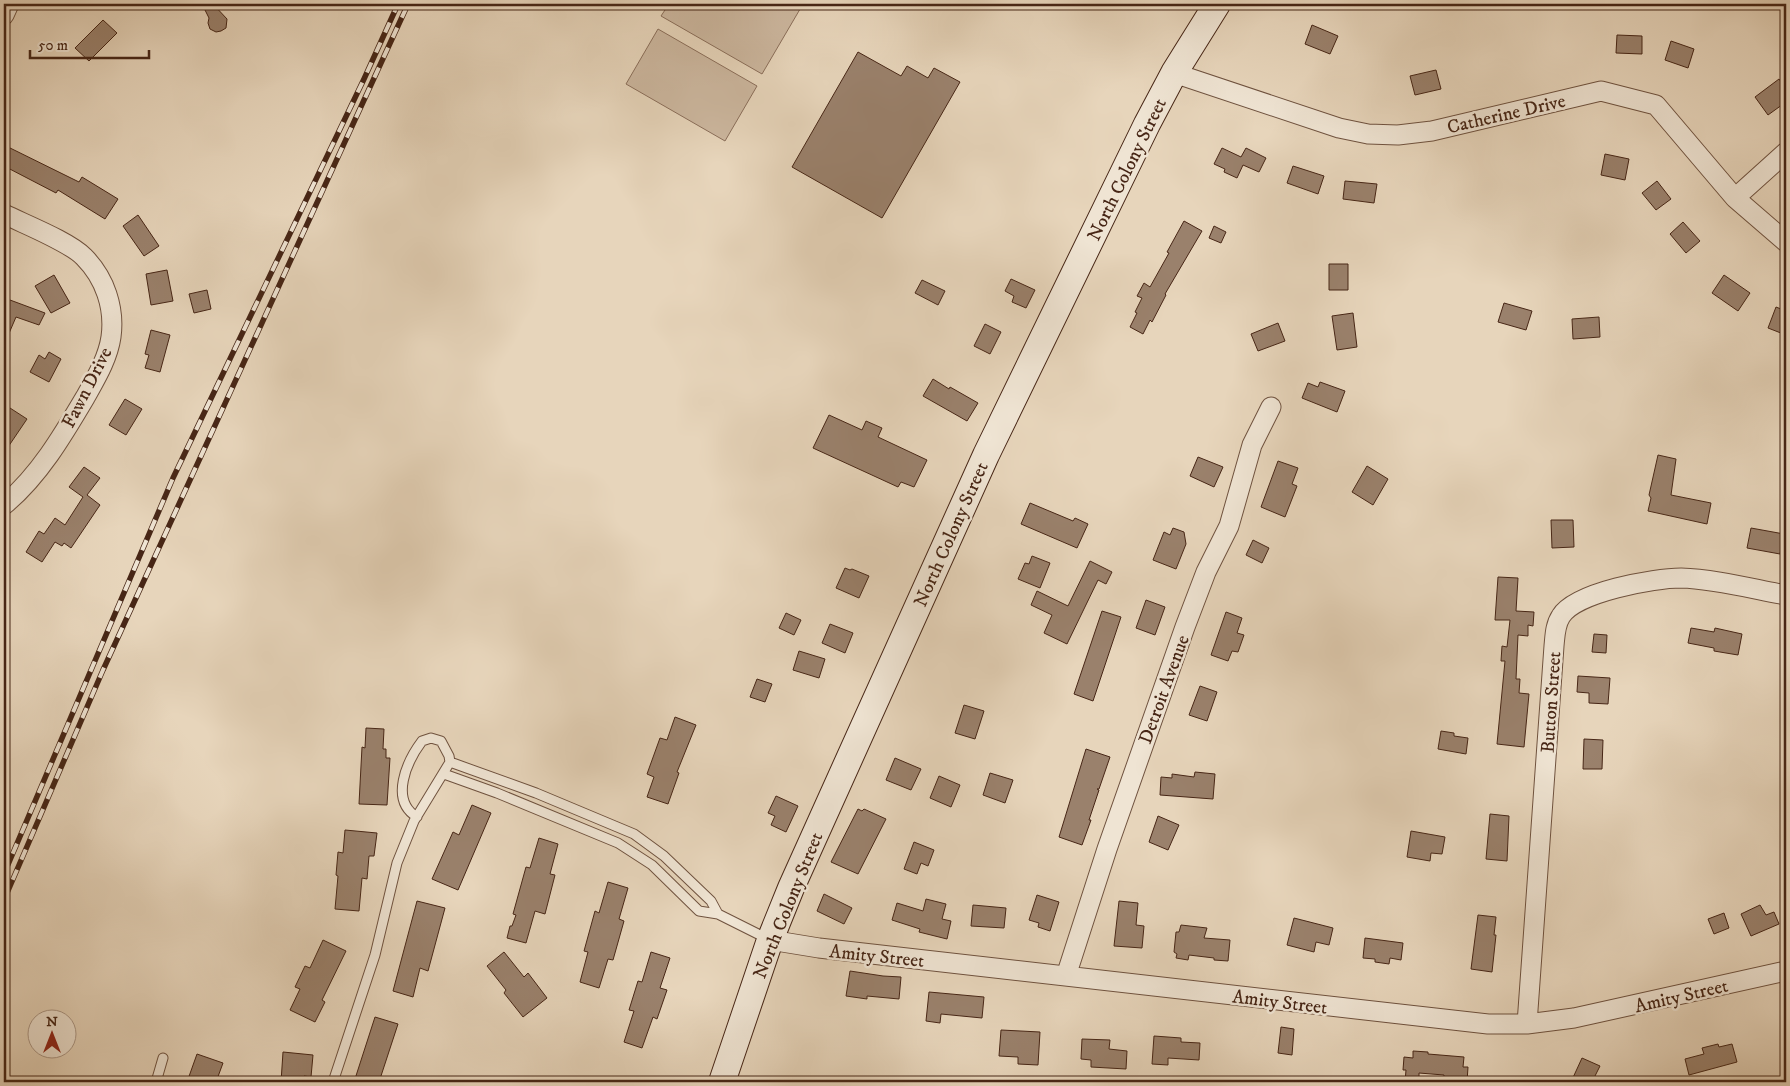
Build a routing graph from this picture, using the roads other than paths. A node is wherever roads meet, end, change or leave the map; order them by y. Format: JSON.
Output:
{"nodes":[{"id":1,"x":9,"y":4,"type":"edge"},
{"id":2,"x":1217,"y":4,"type":"edge"},
{"id":3,"x":4,"y":15,"type":"edge"},
{"id":4,"x":1174,"y":74,"type":"junction"},
{"id":5,"x":1786,"y":152,"type":"edge"},
{"id":6,"x":1735,"y":198,"type":"junction"},
{"id":7,"x":4,"y":214,"type":"edge"},
{"id":8,"x":1786,"y":242,"type":"edge"},
{"id":9,"x":1271,"y":407,"type":"dead end"},
{"id":10,"x":4,"y":505,"type":"edge"},
{"id":11,"x":1786,"y":596,"type":"edge"},
{"id":12,"x":450,"y":762,"type":"junction"},
{"id":13,"x":444,"y":774,"type":"junction"},
{"id":14,"x":417,"y":817,"type":"junction"},
{"id":15,"x":604,"y":822,"type":"junction"},
{"id":16,"x":593,"y":833,"type":"junction"},
{"id":17,"x":718,"y":914,"type":"junction"},
{"id":18,"x":770,"y":940,"type":"junction"},
{"id":19,"x":1786,"y":971,"type":"edge"},
{"id":20,"x":1066,"y":976,"type":"junction"},
{"id":21,"x":1527,"y":1024,"type":"junction"},
{"id":22,"x":163,"y":1058,"type":"dead end"},
{"id":23,"x":156,"y":1082,"type":"edge"},
{"id":24,"x":333,"y":1082,"type":"edge"},
{"id":25,"x":722,"y":1082,"type":"edge"}],
"edges":[{"from":1,"to":3,"type":"street"},
{"from":2,"to":4,"type":"main road","name":"North Colony Street"},
{"from":4,"to":6,"type":"street","name":"Catherine Drive"},
{"from":4,"to":18,"type":"main road","name":"North Colony Street"},
{"from":5,"to":6,"type":"street"},
{"from":6,"to":8,"type":"street","name":"Catherine Drive"},
{"from":7,"to":10,"type":"street","name":"Fawn Drive"},
{"from":9,"to":20,"type":"street","name":"Detroit Avenue"},
{"from":11,"to":21,"type":"street","name":"Button Street"},
{"from":12,"to":13,"type":"lane"},
{"from":12,"to":14,"type":"lane"},
{"from":12,"to":15,"type":"lane"},
{"from":13,"to":14,"type":"lane"},
{"from":13,"to":16,"type":"lane"},
{"from":14,"to":24,"type":"lane"},
{"from":15,"to":16,"type":"lane"},
{"from":15,"to":17,"type":"lane"},
{"from":16,"to":17,"type":"lane"},
{"from":17,"to":18,"type":"lane"},
{"from":18,"to":20,"type":"street","name":"Amity Street"},
{"from":18,"to":25,"type":"main road","name":"North Colony Street"},
{"from":19,"to":21,"type":"street","name":"Amity Street"},
{"from":20,"to":21,"type":"street","name":"Amity Street"},
{"from":22,"to":23,"type":"lane"}]}
